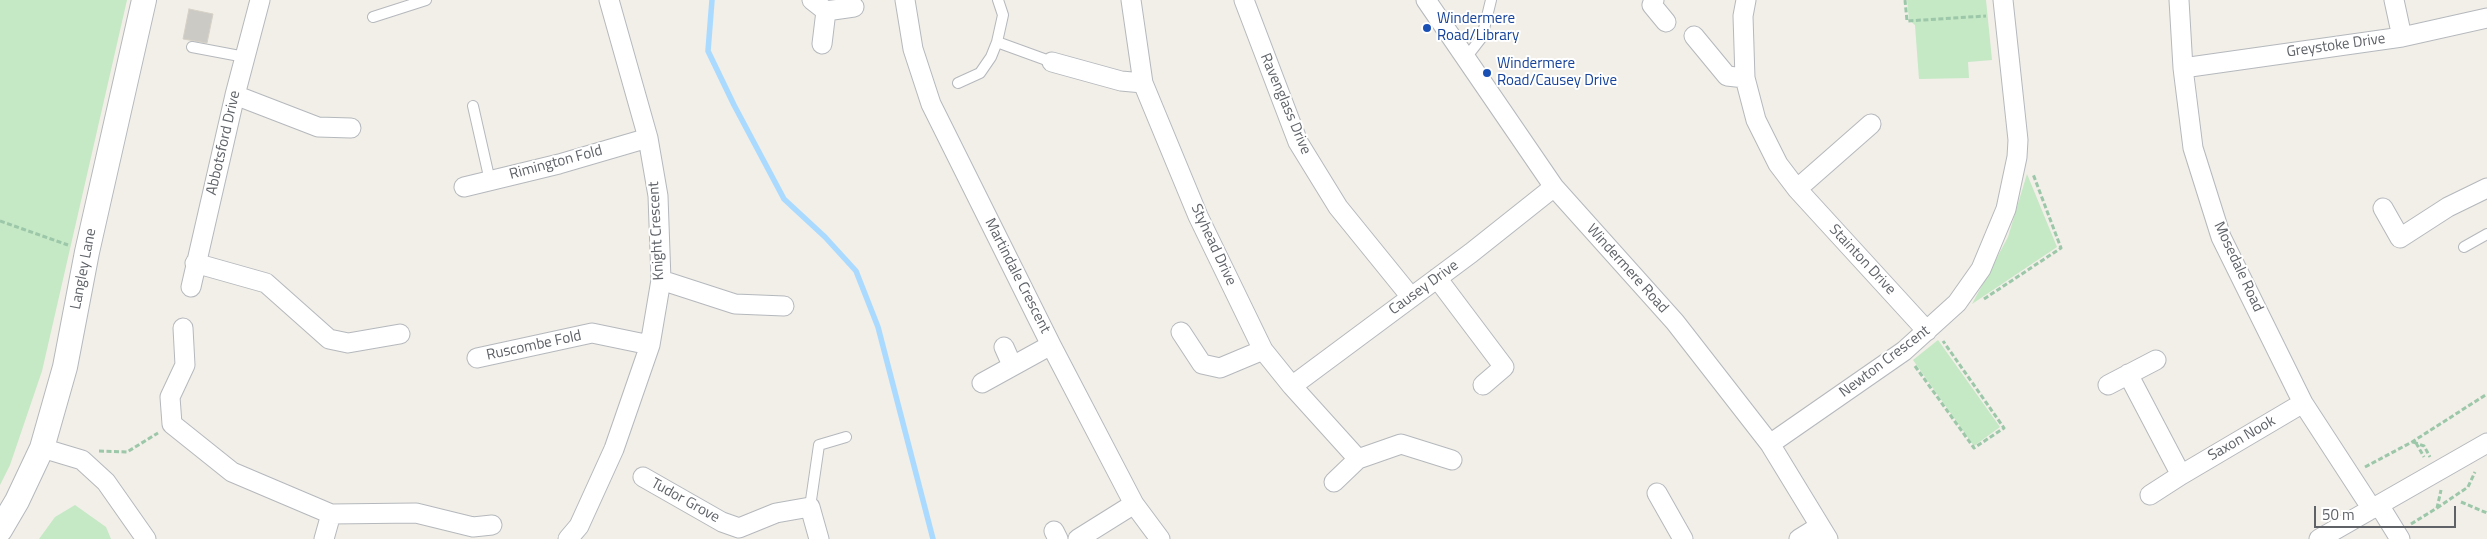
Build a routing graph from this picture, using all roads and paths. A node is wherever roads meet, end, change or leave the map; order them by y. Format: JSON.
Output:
{"nodes":[{"id":1,"x":144,"y":0,"type":"edge"},
{"id":2,"x":260,"y":0,"type":"edge"},
{"id":3,"x":426,"y":0,"type":"edge"},
{"id":4,"x":609,"y":0,"type":"edge"},
{"id":5,"x":905,"y":0,"type":"edge"},
{"id":6,"x":998,"y":0,"type":"edge"},
{"id":7,"x":1131,"y":0,"type":"edge"},
{"id":8,"x":1244,"y":0,"type":"edge"},
{"id":9,"x":1426,"y":0,"type":"edge"},
{"id":10,"x":1491,"y":0,"type":"edge"},
{"id":11,"x":1654,"y":0,"type":"edge"},
{"id":12,"x":1746,"y":0,"type":"edge"},
{"id":13,"x":1905,"y":0,"type":"edge"},
{"id":14,"x":2179,"y":0,"type":"edge"},
{"id":15,"x":2394,"y":0,"type":"edge"},
{"id":16,"x":819,"y":6,"type":"edge"},
{"id":17,"x":2004,"y":7,"type":"edge"},
{"id":18,"x":854,"y":8,"type":"dead end"},
{"id":19,"x":373,"y":17,"type":"dead end"},
{"id":20,"x":2487,"y":18,"type":"edge"},
{"id":21,"x":1666,"y":22,"type":"dead end"},
{"id":22,"x":1694,"y":36,"type":"dead end"},
{"id":23,"x":2402,"y":37,"type":"junction"},
{"id":24,"x":997,"y":42,"type":"junction"},
{"id":25,"x":822,"y":44,"type":"dead end"},
{"id":26,"x":192,"y":47,"type":"dead end"},
{"id":27,"x":245,"y":57,"type":"junction"},
{"id":28,"x":1465,"y":59,"type":"junction"},
{"id":29,"x":1052,"y":62,"type":"joint"},
{"id":30,"x":2183,"y":68,"type":"junction"},
{"id":31,"x":1745,"y":78,"type":"junction"},
{"id":32,"x":1143,"y":82,"type":"junction"},
{"id":33,"x":958,"y":83,"type":"dead end"},
{"id":34,"x":234,"y":95,"type":"junction"},
{"id":35,"x":473,"y":106,"type":"dead end"},
{"id":36,"x":1872,"y":124,"type":"dead end"},
{"id":37,"x":351,"y":128,"type":"dead end"},
{"id":38,"x":648,"y":138,"type":"junction"},
{"id":39,"x":2017,"y":157,"type":"junction"},
{"id":40,"x":490,"y":181,"type":"junction"},
{"id":41,"x":464,"y":187,"type":"dead end"},
{"id":42,"x":1554,"y":187,"type":"junction"},
{"id":43,"x":2487,"y":188,"type":"edge"},
{"id":44,"x":1797,"y":189,"type":"junction"},
{"id":45,"x":2382,"y":208,"type":"dead end"},
{"id":46,"x":0,"y":221,"type":"edge"},
{"id":47,"x":2487,"y":234,"type":"edge"},
{"id":48,"x":2464,"y":247,"type":"dead end"},
{"id":49,"x":87,"y":252,"type":"junction"},
{"id":50,"x":195,"y":264,"type":"junction"},
{"id":51,"x":1437,"y":278,"type":"junction"},
{"id":52,"x":661,"y":280,"type":"junction"},
{"id":53,"x":191,"y":287,"type":"dead end"},
{"id":54,"x":1411,"y":297,"type":"junction"},
{"id":55,"x":1957,"y":303,"type":"junction"},
{"id":56,"x":784,"y":306,"type":"dead end"},
{"id":57,"x":183,"y":328,"type":"dead end"},
{"id":58,"x":1930,"y":328,"type":"junction"},
{"id":59,"x":1182,"y":332,"type":"dead end"},
{"id":60,"x":400,"y":334,"type":"dead end"},
{"id":61,"x":650,"y":345,"type":"junction"},
{"id":62,"x":1051,"y":345,"type":"junction"},
{"id":63,"x":1004,"y":347,"type":"dead end"},
{"id":64,"x":1263,"y":350,"type":"junction"},
{"id":65,"x":1904,"y":351,"type":"junction"},
{"id":66,"x":477,"y":358,"type":"dead end"},
{"id":67,"x":2156,"y":360,"type":"dead end"},
{"id":68,"x":1012,"y":365,"type":"junction"},
{"id":69,"x":2128,"y":374,"type":"junction"},
{"id":70,"x":982,"y":383,"type":"dead end"},
{"id":71,"x":1483,"y":385,"type":"dead end"},
{"id":72,"x":1292,"y":386,"type":"junction"},
{"id":73,"x":2108,"y":386,"type":"dead end"},
{"id":74,"x":2487,"y":394,"type":"edge"},
{"id":75,"x":2304,"y":403,"type":"junction"},
{"id":76,"x":172,"y":424,"type":"junction"},
{"id":77,"x":846,"y":437,"type":"dead end"},
{"id":78,"x":1770,"y":444,"type":"junction"},
{"id":79,"x":2485,"y":444,"type":"edge"},
{"id":80,"x":42,"y":448,"type":"junction"},
{"id":81,"x":1358,"y":459,"type":"junction"},
{"id":82,"x":82,"y":460,"type":"junction"},
{"id":83,"x":1452,"y":460,"type":"dead end"},
{"id":84,"x":2373,"y":463,"type":"dead end"},
{"id":85,"x":2180,"y":475,"type":"junction"},
{"id":86,"x":643,"y":477,"type":"dead end"},
{"id":87,"x":1334,"y":482,"type":"dead end"},
{"id":88,"x":1657,"y":493,"type":"dead end"},
{"id":89,"x":2150,"y":495,"type":"dead end"},
{"id":90,"x":2440,"y":497,"type":"dead end"},
{"id":91,"x":2461,"y":502,"type":"dead end"},
{"id":92,"x":1134,"y":504,"type":"junction"},
{"id":93,"x":810,"y":507,"type":"junction"},
{"id":94,"x":2376,"y":507,"type":"junction"},
{"id":95,"x":2436,"y":508,"type":"junction"},
{"id":96,"x":2487,"y":513,"type":"edge"},
{"id":97,"x":331,"y":514,"type":"junction"},
{"id":98,"x":492,"y":525,"type":"dead end"},
{"id":99,"x":0,"y":530,"type":"edge"},
{"id":100,"x":1824,"y":533,"type":"edge"},
{"id":101,"x":2398,"y":536,"type":"edge"},
{"id":102,"x":146,"y":539,"type":"edge"},
{"id":103,"x":324,"y":539,"type":"edge"},
{"id":104,"x":568,"y":539,"type":"edge"},
{"id":105,"x":819,"y":539,"type":"edge"},
{"id":106,"x":1078,"y":539,"type":"edge"},
{"id":107,"x":1160,"y":539,"type":"edge"},
{"id":108,"x":1683,"y":539,"type":"edge"},
{"id":109,"x":1799,"y":539,"type":"edge"},
{"id":110,"x":2319,"y":539,"type":"edge"}],
"edges":[{"from":1,"to":49,"type":"street","name":"Langley Lane"},
{"from":2,"to":27,"type":"street","name":"Abbotsford Drive"},
{"from":3,"to":19,"type":"lane"},
{"from":4,"to":38,"type":"street","name":"Knight Crescent"},
{"from":5,"to":62,"type":"street","name":"Martindale Crescent"},
{"from":6,"to":24,"type":"lane"},
{"from":7,"to":32,"type":"street","name":"Styhead Drive"},
{"from":8,"to":54,"type":"street","name":"Ravenglass Drive"},
{"from":9,"to":28,"type":"street","name":"Windermere Road"},
{"from":10,"to":28,"type":"lane"},
{"from":11,"to":21,"type":"street"},
{"from":12,"to":31,"type":"street","name":"Stainton Drive"},
{"from":13,"to":17,"type":"path"},
{"from":14,"to":30,"type":"street","name":"Mosedale Road"},
{"from":15,"to":23,"type":"street"},
{"from":16,"to":18,"type":"street"},
{"from":16,"to":25,"type":"street"},
{"from":17,"to":39,"type":"street","name":"Newton Crescent"},
{"from":20,"to":23,"type":"street","name":"Greystoke Drive"},
{"from":22,"to":31,"type":"street"},
{"from":23,"to":30,"type":"street","name":"Greystoke Drive"},
{"from":24,"to":29,"type":"lane"},
{"from":24,"to":33,"type":"lane"},
{"from":26,"to":27,"type":"lane"},
{"from":27,"to":34,"type":"street","name":"Abbotsford Drive"},
{"from":28,"to":42,"type":"street","name":"Windermere Road"},
{"from":29,"to":32,"type":"street"},
{"from":30,"to":75,"type":"street","name":"Mosedale Road"},
{"from":31,"to":44,"type":"street","name":"Stainton Drive"},
{"from":32,"to":64,"type":"street","name":"Styhead Drive"},
{"from":34,"to":37,"type":"street"},
{"from":34,"to":50,"type":"street","name":"Abbotsford Drive"},
{"from":35,"to":40,"type":"lane"},
{"from":36,"to":44,"type":"street"},
{"from":38,"to":40,"type":"street","name":"Rimington Fold"},
{"from":38,"to":52,"type":"street","name":"Knight Crescent"},
{"from":39,"to":55,"type":"street","name":"Newton Crescent"},
{"from":39,"to":55,"type":"path"},
{"from":40,"to":41,"type":"street","name":"Rimington Fold"},
{"from":42,"to":51,"type":"street","name":"Causey Drive"},
{"from":42,"to":78,"type":"street","name":"Windermere Road"},
{"from":43,"to":45,"type":"street"},
{"from":44,"to":58,"type":"street","name":"Stainton Drive"},
{"from":46,"to":49,"type":"path"},
{"from":47,"to":48,"type":"lane"},
{"from":49,"to":80,"type":"street","name":"Langley Lane"},
{"from":50,"to":53,"type":"street","name":"Abbotsford Drive"},
{"from":50,"to":60,"type":"street"},
{"from":51,"to":54,"type":"street","name":"Causey Drive"},
{"from":51,"to":71,"type":"street"},
{"from":52,"to":56,"type":"street"},
{"from":52,"to":61,"type":"street","name":"Knight Crescent"},
{"from":54,"to":72,"type":"street","name":"Causey Drive"},
{"from":55,"to":58,"type":"street","name":"Newton Crescent"},
{"from":57,"to":76,"type":"street"},
{"from":58,"to":65,"type":"street","name":"Newton Crescent"},
{"from":58,"to":65,"type":"path"},
{"from":59,"to":64,"type":"street"},
{"from":61,"to":66,"type":"street","name":"Ruscombe Fold"},
{"from":61,"to":104,"type":"street","name":"Knight Crescent"},
{"from":62,"to":68,"type":"street"},
{"from":62,"to":92,"type":"street","name":"Martindale Crescent"},
{"from":63,"to":68,"type":"street"},
{"from":64,"to":72,"type":"street","name":"Styhead Drive"},
{"from":65,"to":78,"type":"street","name":"Newton Crescent"},
{"from":67,"to":69,"type":"street"},
{"from":68,"to":70,"type":"street"},
{"from":69,"to":73,"type":"street"},
{"from":69,"to":85,"type":"street"},
{"from":72,"to":81,"type":"street","name":"Styhead Drive"},
{"from":74,"to":84,"type":"path"},
{"from":75,"to":85,"type":"street","name":"Saxon Nook"},
{"from":75,"to":94,"type":"street","name":"Mosedale Road"},
{"from":76,"to":82,"type":"path"},
{"from":76,"to":97,"type":"street"},
{"from":77,"to":93,"type":"lane"},
{"from":78,"to":100,"type":"street","name":"Windermere Road"},
{"from":79,"to":94,"type":"street"},
{"from":79,"to":95,"type":"path"},
{"from":80,"to":82,"type":"street"},
{"from":80,"to":99,"type":"street","name":"Langley Lane"},
{"from":81,"to":83,"type":"street"},
{"from":81,"to":87,"type":"street"},
{"from":82,"to":102,"type":"street"},
{"from":85,"to":89,"type":"street","name":"Saxon Nook"},
{"from":86,"to":93,"type":"street","name":"Tudor Grove"},
{"from":88,"to":108,"type":"street"},
{"from":90,"to":95,"type":"path"},
{"from":91,"to":96,"type":"path"},
{"from":92,"to":106,"type":"street"},
{"from":92,"to":107,"type":"street","name":"Martindale Crescent"},
{"from":93,"to":105,"type":"street"},
{"from":94,"to":101,"type":"street","name":"Mosedale Road"},
{"from":94,"to":110,"type":"street"},
{"from":95,"to":101,"type":"path"},
{"from":97,"to":98,"type":"street"},
{"from":97,"to":103,"type":"street"},
{"from":100,"to":109,"type":"street"}]}
